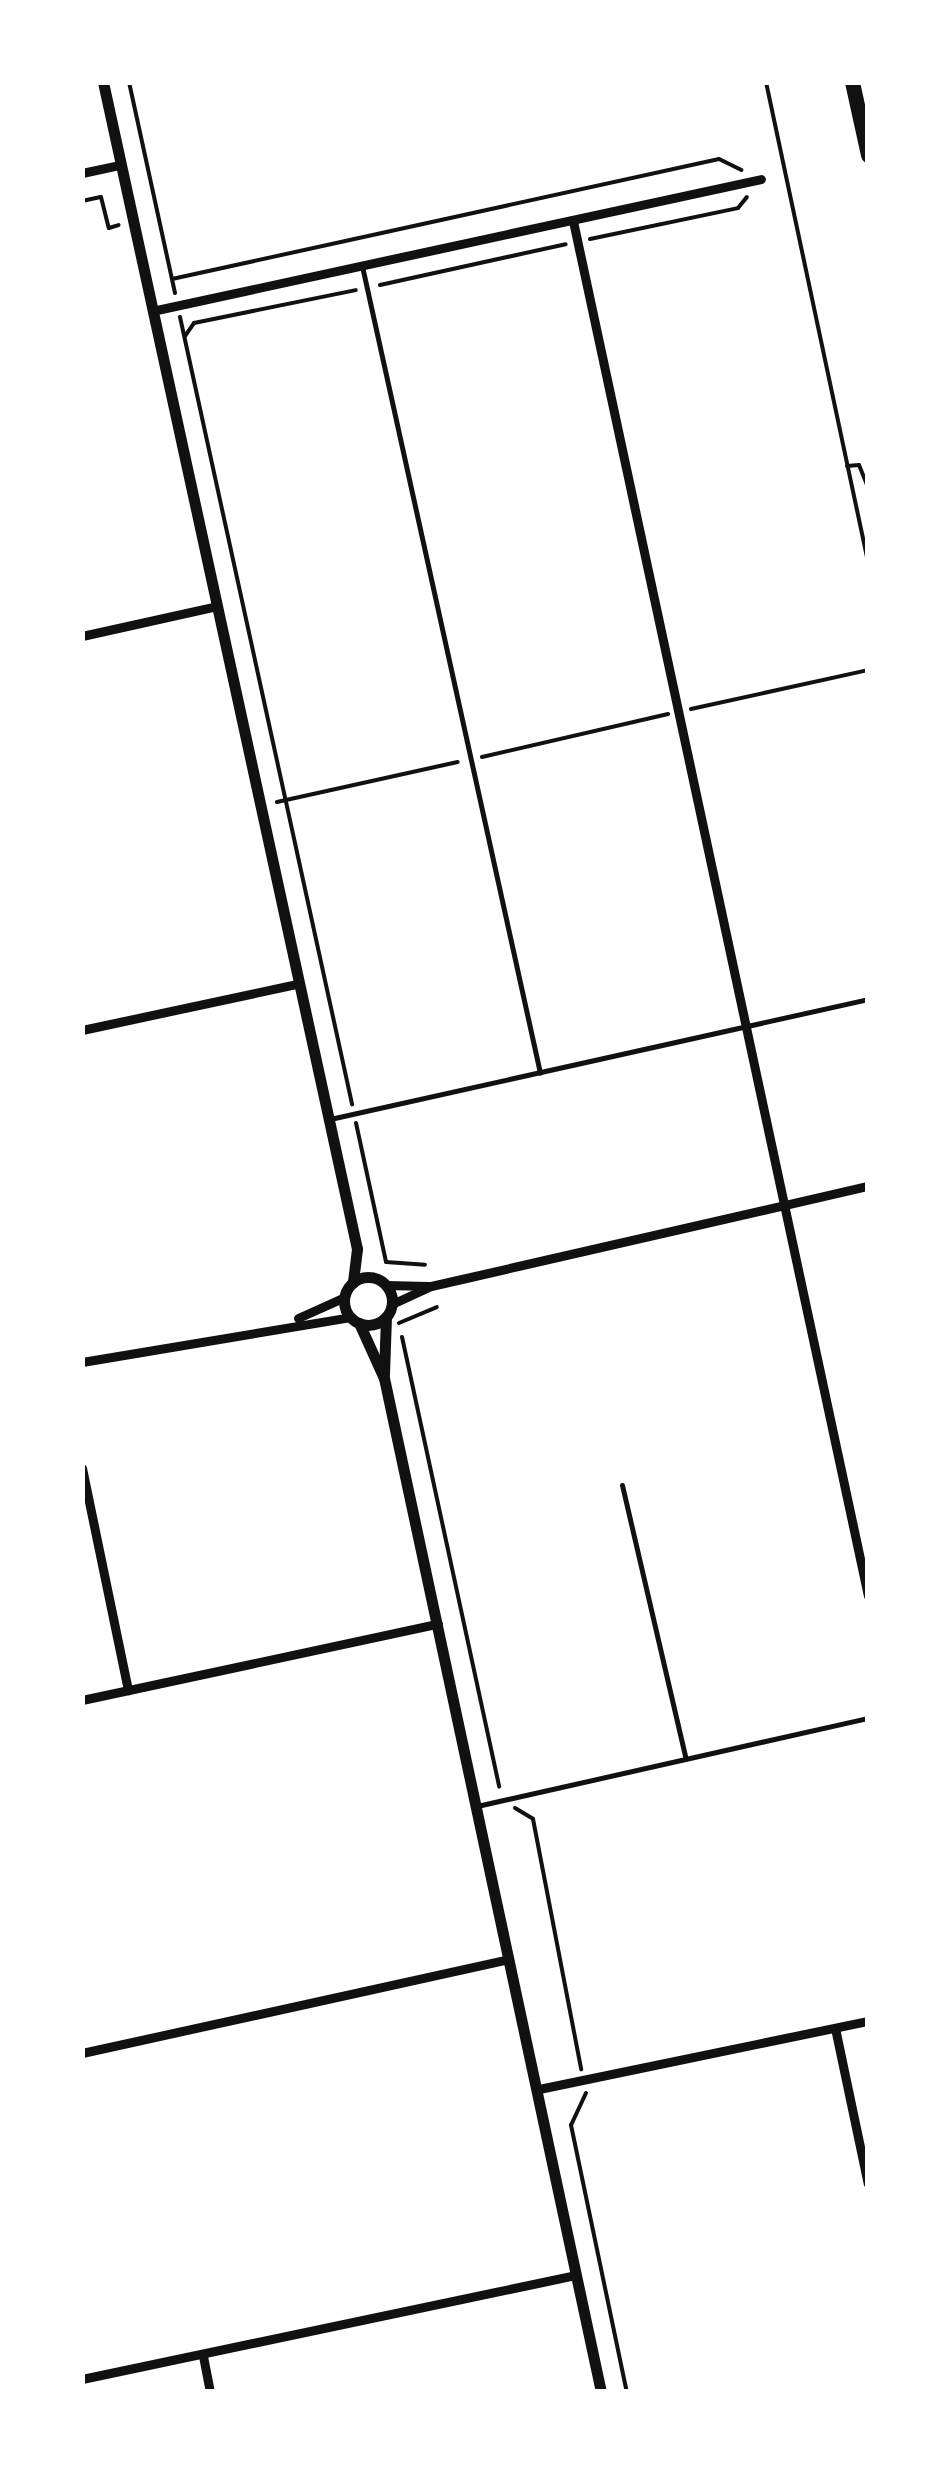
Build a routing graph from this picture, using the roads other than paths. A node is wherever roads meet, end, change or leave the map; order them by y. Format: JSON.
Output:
{"nodes":[{"id":1,"x":103,"y":82,"type":"edge"},
{"id":2,"x":852,"y":82,"type":"edge"},
{"id":3,"x":868,"y":155,"type":"edge"},
{"id":4,"x":121,"y":165,"type":"junction"},
{"id":5,"x":82,"y":173,"type":"edge"},
{"id":6,"x":761,"y":179,"type":"dead end"},
{"id":7,"x":573,"y":221,"type":"junction"},
{"id":8,"x":362,"y":265,"type":"junction"},
{"id":9,"x":152,"y":311,"type":"junction"},
{"id":10,"x":217,"y":606,"type":"junction"},
{"id":11,"x":82,"y":636,"type":"edge"},
{"id":12,"x":297,"y":984,"type":"junction"},
{"id":13,"x":868,"y":999,"type":"edge"},
{"id":14,"x":747,"y":1028,"type":"junction"},
{"id":15,"x":82,"y":1030,"type":"edge"},
{"id":16,"x":540,"y":1073,"type":"junction"},
{"id":17,"x":327,"y":1120,"type":"junction"},
{"id":18,"x":868,"y":1186,"type":"edge"},
{"id":19,"x":783,"y":1204,"type":"junction"},
{"id":20,"x":356,"y":1249,"type":"junction"},
{"id":21,"x":381,"y":1282,"type":"junction"},
{"id":22,"x":353,"y":1283,"type":"junction"},
{"id":23,"x":431,"y":1286,"type":"junction"},
{"id":24,"x":345,"y":1297,"type":"junction"},
{"id":25,"x":389,"y":1311,"type":"junction"},
{"id":26,"x":355,"y":1320,"type":"junction"},
{"id":27,"x":291,"y":1321,"type":"junction"},
{"id":28,"x":82,"y":1362,"type":"edge"},
{"id":29,"x":384,"y":1378,"type":"junction"},
{"id":30,"x":82,"y":1468,"type":"edge"},
{"id":31,"x":622,"y":1486,"type":"dead end"},
{"id":32,"x":868,"y":1596,"type":"edge"},
{"id":33,"x":438,"y":1624,"type":"junction"},
{"id":34,"x":128,"y":1690,"type":"junction"},
{"id":35,"x":82,"y":1700,"type":"edge"},
{"id":36,"x":868,"y":1718,"type":"edge"},
{"id":37,"x":686,"y":1759,"type":"junction"},
{"id":38,"x":477,"y":1806,"type":"junction"},
{"id":39,"x":509,"y":1959,"type":"junction"},
{"id":40,"x":868,"y":2021,"type":"edge"},
{"id":41,"x":835,"y":2028,"type":"junction"},
{"id":42,"x":82,"y":2053,"type":"edge"},
{"id":43,"x":539,"y":2090,"type":"junction"},
{"id":44,"x":868,"y":2184,"type":"edge"},
{"id":45,"x":576,"y":2275,"type":"junction"},
{"id":46,"x":203,"y":2356,"type":"junction"},
{"id":47,"x":82,"y":2379,"type":"edge"},
{"id":48,"x":210,"y":2392,"type":"edge"},
{"id":49,"x":601,"y":2392,"type":"edge"}],
"edges":[{"from":1,"to":4,"type":"street"},
{"from":2,"to":3,"type":"highway"},
{"from":4,"to":5,"type":"street"},
{"from":4,"to":9,"type":"street"},
{"from":6,"to":7,"type":"street"},
{"from":7,"to":8,"type":"street"},
{"from":7,"to":14,"type":"street"},
{"from":8,"to":9,"type":"street"},
{"from":8,"to":16,"type":"lane"},
{"from":9,"to":10,"type":"street"},
{"from":10,"to":11,"type":"street"},
{"from":10,"to":12,"type":"street"},
{"from":12,"to":15,"type":"street"},
{"from":12,"to":17,"type":"street"},
{"from":13,"to":14,"type":"lane"},
{"from":14,"to":16,"type":"lane"},
{"from":14,"to":19,"type":"street"},
{"from":16,"to":17,"type":"lane"},
{"from":17,"to":20,"type":"street"},
{"from":18,"to":19,"type":"street"},
{"from":19,"to":23,"type":"street"},
{"from":19,"to":32,"type":"street"},
{"from":20,"to":21,"type":"street"},
{"from":20,"to":22,"type":"street"},
{"from":21,"to":22,"type":"street"},
{"from":21,"to":23,"type":"street"},
{"from":21,"to":25,"type":"street"},
{"from":22,"to":24,"type":"street"},
{"from":23,"to":25,"type":"street"},
{"from":24,"to":26,"type":"street"},
{"from":24,"to":27,"type":"street"},
{"from":25,"to":26,"type":"street"},
{"from":25,"to":29,"type":"street"},
{"from":26,"to":27,"type":"street"},
{"from":26,"to":29,"type":"street"},
{"from":27,"to":28,"type":"street"},
{"from":29,"to":33,"type":"street"},
{"from":30,"to":34,"type":"street"},
{"from":31,"to":37,"type":"lane"},
{"from":33,"to":34,"type":"street"},
{"from":33,"to":38,"type":"street"},
{"from":34,"to":35,"type":"street"},
{"from":36,"to":37,"type":"lane"},
{"from":37,"to":38,"type":"lane"},
{"from":38,"to":39,"type":"street"},
{"from":39,"to":42,"type":"street"},
{"from":39,"to":43,"type":"street"},
{"from":40,"to":41,"type":"street"},
{"from":41,"to":43,"type":"street"},
{"from":41,"to":44,"type":"street"},
{"from":43,"to":45,"type":"street"},
{"from":45,"to":46,"type":"street"},
{"from":45,"to":49,"type":"street"},
{"from":46,"to":47,"type":"street"},
{"from":46,"to":48,"type":"street"}]}
